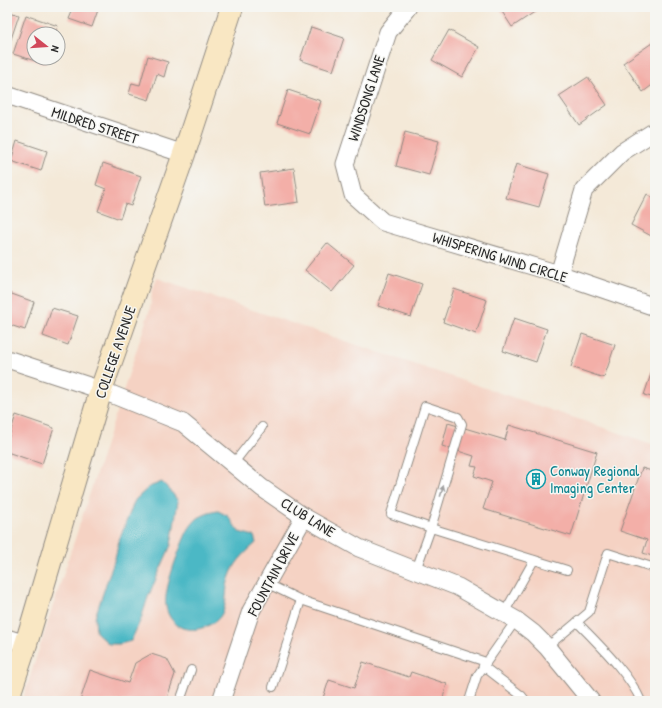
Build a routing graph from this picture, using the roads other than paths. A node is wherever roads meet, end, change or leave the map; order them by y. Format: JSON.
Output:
{"nodes":[{"id":1,"x":232,"y":7,"type":"edge"},
{"id":2,"x":408,"y":7,"type":"edge"},
{"id":3,"x":7,"y":95,"type":"edge"},
{"id":4,"x":655,"y":131,"type":"edge"},
{"id":5,"x":184,"y":154,"type":"junction"},
{"id":6,"x":353,"y":195,"type":"joint"},
{"id":7,"x":559,"y":274,"type":"junction"},
{"id":8,"x":655,"y":307,"type":"edge"},
{"id":9,"x":7,"y":359,"type":"edge"},
{"id":10,"x":101,"y":390,"type":"junction"},
{"id":11,"x":262,"y":427,"type":"dead end"},
{"id":12,"x":232,"y":464,"type":"junction"},
{"id":13,"x":304,"y":517,"type":"junction"},
{"id":14,"x":431,"y":528,"type":"junction"},
{"id":15,"x":534,"y":560,"type":"junction"},
{"id":16,"x":655,"y":568,"type":"edge"},
{"id":17,"x":416,"y":570,"type":"junction"},
{"id":18,"x":567,"y":570,"type":"dead end"},
{"id":19,"x":266,"y":583,"type":"junction"},
{"id":20,"x":301,"y":600,"type":"junction"},
{"id":21,"x":510,"y":617,"type":"junction"},
{"id":22,"x":577,"y":622,"type":"junction"},
{"id":23,"x":16,"y":641,"type":"edge"},
{"id":24,"x":547,"y":647,"type":"junction"},
{"id":25,"x":485,"y":664,"type":"junction"},
{"id":26,"x":191,"y":670,"type":"dead end"},
{"id":27,"x":273,"y":687,"type":"dead end"},
{"id":28,"x":7,"y":701,"type":"edge"},
{"id":29,"x":180,"y":701,"type":"edge"},
{"id":30,"x":221,"y":701,"type":"edge"},
{"id":31,"x":469,"y":701,"type":"edge"},
{"id":32,"x":526,"y":701,"type":"edge"},
{"id":33,"x":591,"y":701,"type":"edge"},
{"id":34,"x":641,"y":701,"type":"edge"}],
"edges":[{"from":1,"to":5,"type":"street","name":"COLLEGE AVENUE"},
{"from":2,"to":6,"type":"street","name":"WINDSONG LANE"},
{"from":3,"to":5,"type":"street","name":"MILDRED STREET"},
{"from":4,"to":7,"type":"street"},
{"from":5,"to":10,"type":"street","name":"COLLEGE AVENUE"},
{"from":6,"to":7,"type":"street","name":"WHISPERING WIND CIRCLE"},
{"from":7,"to":8,"type":"street","name":"WHISPERING WIND CIRCLE"},
{"from":9,"to":10,"type":"street","name":"CLUB LANE"},
{"from":10,"to":12,"type":"street","name":"CLUB LANE"},
{"from":10,"to":23,"type":"street","name":"COLLEGE AVENUE"},
{"from":11,"to":12,"type":"lane"},
{"from":12,"to":13,"type":"street","name":"CLUB LANE"},
{"from":13,"to":17,"type":"street","name":"CLUB LANE"},
{"from":13,"to":19,"type":"street","name":"FOUNTAIN DRIVE"},
{"from":14,"to":14,"type":"lane","one_way":true},
{"from":14,"to":15,"type":"lane"},
{"from":14,"to":17,"type":"lane"},
{"from":15,"to":18,"type":"lane"},
{"from":15,"to":21,"type":"lane"},
{"from":16,"to":22,"type":"lane"},
{"from":17,"to":21,"type":"street","name":"CLUB LANE"},
{"from":19,"to":20,"type":"lane"},
{"from":19,"to":30,"type":"street","name":"FOUNTAIN DRIVE"},
{"from":20,"to":25,"type":"lane"},
{"from":20,"to":27,"type":"lane"},
{"from":21,"to":24,"type":"street","name":"CLUB LANE"},
{"from":21,"to":25,"type":"lane"},
{"from":22,"to":24,"type":"lane"},
{"from":22,"to":34,"type":"lane"},
{"from":23,"to":28,"type":"street","name":"COLLEGE AVENUE"},
{"from":24,"to":33,"type":"street","name":"CLUB LANE"},
{"from":25,"to":31,"type":"lane"},
{"from":25,"to":32,"type":"lane"},
{"from":26,"to":29,"type":"lane"}]}
